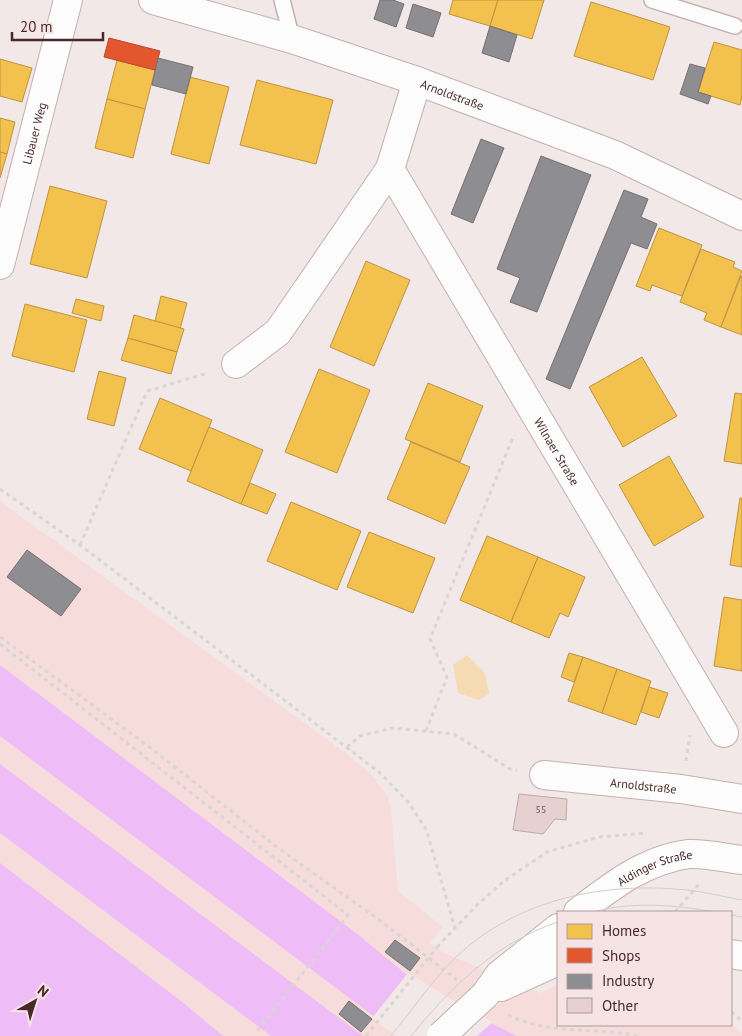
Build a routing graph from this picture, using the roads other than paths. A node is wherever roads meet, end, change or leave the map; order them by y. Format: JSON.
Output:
{"nodes":[{"id":1,"x":68,"y":0,"type":"edge"},
{"id":2,"x":153,"y":0,"type":"edge"},
{"id":3,"x":282,"y":0,"type":"edge"},
{"id":4,"x":652,"y":0,"type":"edge"},
{"id":5,"x":735,"y":26,"type":"dead end"},
{"id":6,"x":292,"y":39,"type":"junction"},
{"id":7,"x":417,"y":81,"type":"junction"},
{"id":8,"x":390,"y":169,"type":"junction"},
{"id":9,"x":742,"y":216,"type":"edge"},
{"id":10,"x":0,"y":266,"type":"edge"},
{"id":11,"x":236,"y":364,"type":"road end"},
{"id":12,"x":724,"y":733,"type":"dead end"},
{"id":13,"x":544,"y":774,"type":"road end"},
{"id":14,"x":742,"y":799,"type":"edge"},
{"id":15,"x":742,"y":860,"type":"edge"},
{"id":16,"x":579,"y":911,"type":"edge"},
{"id":17,"x":557,"y":929,"type":"edge"},
{"id":18,"x":557,"y":961,"type":"edge"},
{"id":19,"x":493,"y":989,"type":"junction"},
{"id":20,"x":441,"y":1036,"type":"edge"}],
"edges":[{"from":1,"to":10,"type":"street","name":"Libauer Weg"},
{"from":2,"to":6,"type":"street","name":"Arnoldstraße"},
{"from":3,"to":6,"type":"lane"},
{"from":4,"to":5,"type":"lane"},
{"from":6,"to":7,"type":"street","name":"Arnoldstraße"},
{"from":7,"to":8,"type":"street"},
{"from":7,"to":9,"type":"street","name":"Arnoldstraße"},
{"from":8,"to":11,"type":"street"},
{"from":8,"to":12,"type":"street","name":"Wilnaer Straße"},
{"from":13,"to":14,"type":"street","name":"Arnoldstraße"},
{"from":15,"to":16,"type":"street","name":"Aldinger Straße"},
{"from":17,"to":19,"type":"street"},
{"from":18,"to":19,"type":"street"},
{"from":19,"to":20,"type":"street","bridge":true}]}
